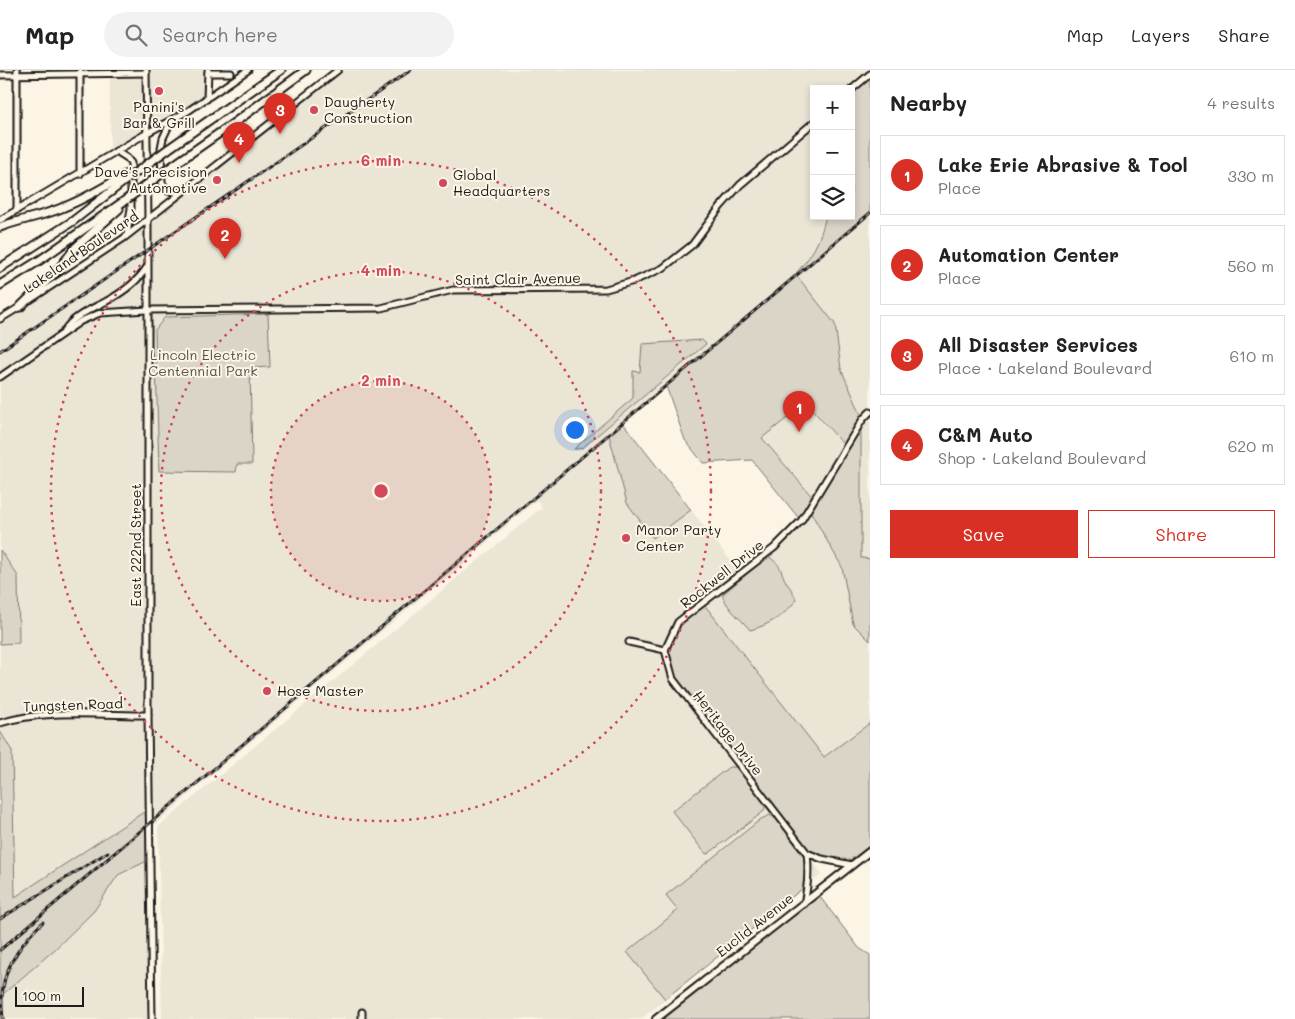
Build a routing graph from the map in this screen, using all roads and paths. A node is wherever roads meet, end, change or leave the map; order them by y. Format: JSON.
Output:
{"nodes":[{"id":1,"x":248,"y":70,"type":"edge"},
{"id":2,"x":281,"y":70,"type":"edge"},
{"id":3,"x":306,"y":70,"type":"edge"},
{"id":4,"x":338,"y":70,"type":"edge"},
{"id":5,"x":16,"y":72,"type":"edge"},
{"id":6,"x":80,"y":72,"type":"edge"},
{"id":7,"x":146,"y":72,"type":"edge"},
{"id":8,"x":208,"y":72,"type":"edge"},
{"id":9,"x":230,"y":73,"type":"dead end"},
{"id":10,"x":870,"y":74,"type":"edge"},
{"id":11,"x":0,"y":75,"type":"edge"},
{"id":12,"x":855,"y":87,"type":"edge"},
{"id":13,"x":207,"y":99,"type":"junction"},
{"id":14,"x":171,"y":120,"type":"junction"},
{"id":15,"x":810,"y":125,"type":"edge"},
{"id":16,"x":147,"y":133,"type":"junction"},
{"id":17,"x":116,"y":152,"type":"junction"},
{"id":18,"x":80,"y":174,"type":"junction"},
{"id":19,"x":127,"y":177,"type":"junction"},
{"id":20,"x":185,"y":190,"type":"junction"},
{"id":21,"x":127,"y":199,"type":"junction"},
{"id":22,"x":17,"y":210,"type":"junction"},
{"id":23,"x":0,"y":220,"type":"edge"},
{"id":24,"x":148,"y":220,"type":"junction"},
{"id":25,"x":0,"y":227,"type":"edge"},
{"id":26,"x":127,"y":236,"type":"junction"},
{"id":27,"x":148,"y":267,"type":"junction"},
{"id":28,"x":0,"y":268,"type":"edge"},
{"id":29,"x":0,"y":285,"type":"edge"},
{"id":30,"x":20,"y":307,"type":"junction"},
{"id":31,"x":147,"y":310,"type":"junction"},
{"id":32,"x":0,"y":320,"type":"edge"},
{"id":33,"x":62,"y":334,"type":"junction"},
{"id":34,"x":0,"y":377,"type":"edge"},
{"id":35,"x":870,"y":412,"type":"edge"},
{"id":36,"x":629,"y":642,"type":"dead end"},
{"id":37,"x":665,"y":650,"type":"junction"},
{"id":38,"x":148,"y":715,"type":"junction"},
{"id":39,"x":0,"y":723,"type":"edge"},
{"id":40,"x":870,"y":851,"type":"edge"},
{"id":41,"x":806,"y":853,"type":"junction"},
{"id":42,"x":852,"y":865,"type":"junction"},
{"id":43,"x":804,"y":904,"type":"junction"},
{"id":44,"x":362,"y":1012,"type":"dead end"},
{"id":45,"x":152,"y":1019,"type":"edge"},
{"id":46,"x":362,"y":1019,"type":"edge"},
{"id":47,"x":656,"y":1019,"type":"edge"}],
"edges":[{"from":1,"to":13,"type":"street"},
{"from":2,"to":19,"type":"highway","bridge":true},
{"from":3,"to":21,"type":"highway","bridge":true},
{"from":4,"to":20,"type":"street","name":"Lakeland Boulevard"},
{"from":5,"to":6,"type":"street"},
{"from":5,"to":11,"type":"street"},
{"from":5,"to":22,"type":"street"},
{"from":6,"to":7,"type":"street"},
{"from":6,"to":18,"type":"street"},
{"from":7,"to":16,"type":"street","name":"East 222nd Street"},
{"from":8,"to":9,"type":"street"},
{"from":8,"to":13,"type":"street"},
{"from":10,"to":12,"type":"street"},
{"from":13,"to":14,"type":"street"},
{"from":14,"to":16,"type":"street"},
{"from":14,"to":20,"type":"street"},
{"from":15,"to":31,"type":"street","name":"Saint Clair Avenue"},
{"from":16,"to":17,"type":"street"},
{"from":16,"to":24,"type":"street","name":"East 222nd Street"},
{"from":17,"to":18,"type":"street"},
{"from":17,"to":26,"type":"street"},
{"from":18,"to":22,"type":"street"},
{"from":19,"to":25,"type":"highway"},
{"from":19,"to":28,"type":"highway"},
{"from":20,"to":24,"type":"street","name":"Lakeland Boulevard"},
{"from":21,"to":29,"type":"highway"},
{"from":21,"to":30,"type":"highway"},
{"from":22,"to":23,"type":"street"},
{"from":24,"to":26,"type":"street","name":"Lakeland Boulevard"},
{"from":24,"to":27,"type":"street","name":"East 222nd Street"},
{"from":26,"to":30,"type":"street","name":"Lakeland Boulevard"},
{"from":27,"to":31,"type":"street","name":"East 222nd Street"},
{"from":27,"to":33,"type":"street"},
{"from":30,"to":32,"type":"street","name":"Lakeland Boulevard"},
{"from":31,"to":33,"type":"street","name":"Saint Clair Avenue"},
{"from":31,"to":38,"type":"street","name":"East 222nd Street"},
{"from":33,"to":34,"type":"street","name":"Saint Clair Avenue"},
{"from":35,"to":37,"type":"street","name":"Rockwell Drive"},
{"from":36,"to":37,"type":"street"},
{"from":37,"to":41,"type":"street","name":"Heritage Drive"},
{"from":38,"to":39,"type":"street","name":"Tungsten Road"},
{"from":38,"to":45,"type":"street","name":"East 222nd Street"},
{"from":40,"to":42,"type":"main road","name":"Euclid Avenue"},
{"from":41,"to":42,"type":"street"},
{"from":41,"to":43,"type":"street"},
{"from":42,"to":43,"type":"main road","name":"Euclid Avenue"},
{"from":43,"to":47,"type":"main road","name":"Euclid Avenue"},
{"from":44,"to":46,"type":"street"}]}
